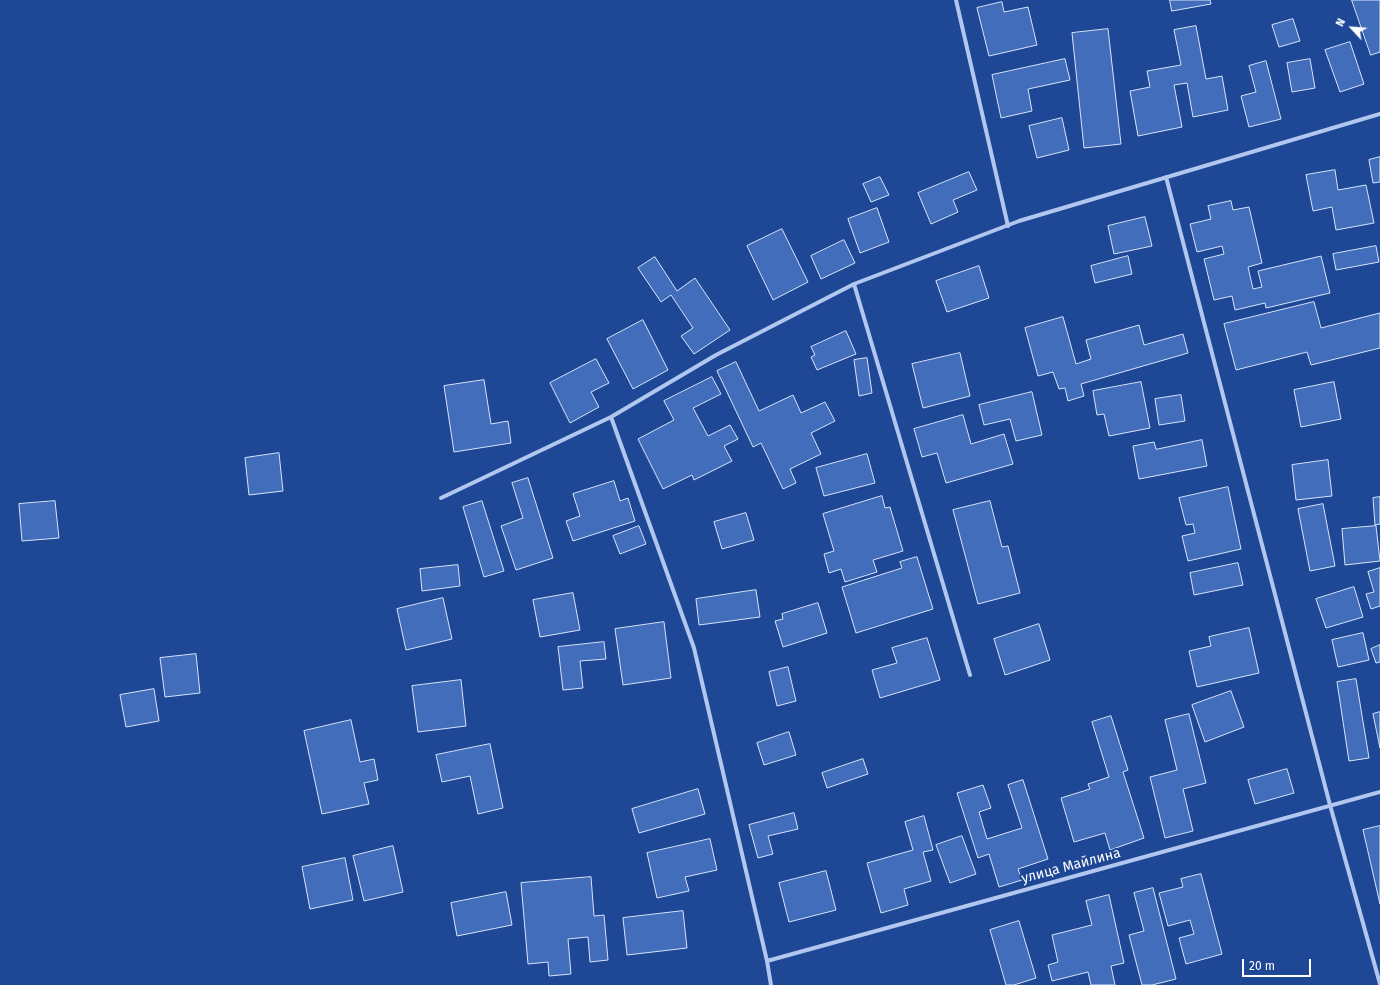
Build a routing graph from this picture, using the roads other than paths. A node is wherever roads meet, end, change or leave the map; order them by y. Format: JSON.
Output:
{"nodes":[{"id":1,"x":956,"y":0,"type":"edge"},
{"id":2,"x":1380,"y":114,"type":"edge"},
{"id":3,"x":1166,"y":177,"type":"junction"},
{"id":4,"x":1008,"y":226,"type":"junction"},
{"id":5,"x":854,"y":284,"type":"junction"},
{"id":6,"x":611,"y":417,"type":"junction"},
{"id":7,"x":441,"y":498,"type":"dead end"},
{"id":8,"x":970,"y":675,"type":"dead end"},
{"id":9,"x":1380,"y":792,"type":"edge"},
{"id":10,"x":1330,"y":805,"type":"junction"},
{"id":11,"x":767,"y":961,"type":"junction"},
{"id":12,"x":1380,"y":984,"type":"edge"},
{"id":13,"x":771,"y":985,"type":"edge"}],
"edges":[{"from":1,"to":4,"type":"street"},
{"from":2,"to":3,"type":"street"},
{"from":3,"to":4,"type":"street"},
{"from":3,"to":10,"type":"street"},
{"from":4,"to":5,"type":"street"},
{"from":5,"to":6,"type":"street"},
{"from":5,"to":8,"type":"street"},
{"from":6,"to":7,"type":"street"},
{"from":6,"to":11,"type":"street"},
{"from":9,"to":10,"type":"street","name":"улица Майлина"},
{"from":10,"to":11,"type":"street","name":"улица Майлина"},
{"from":10,"to":12,"type":"street"},
{"from":11,"to":13,"type":"street"}]}
